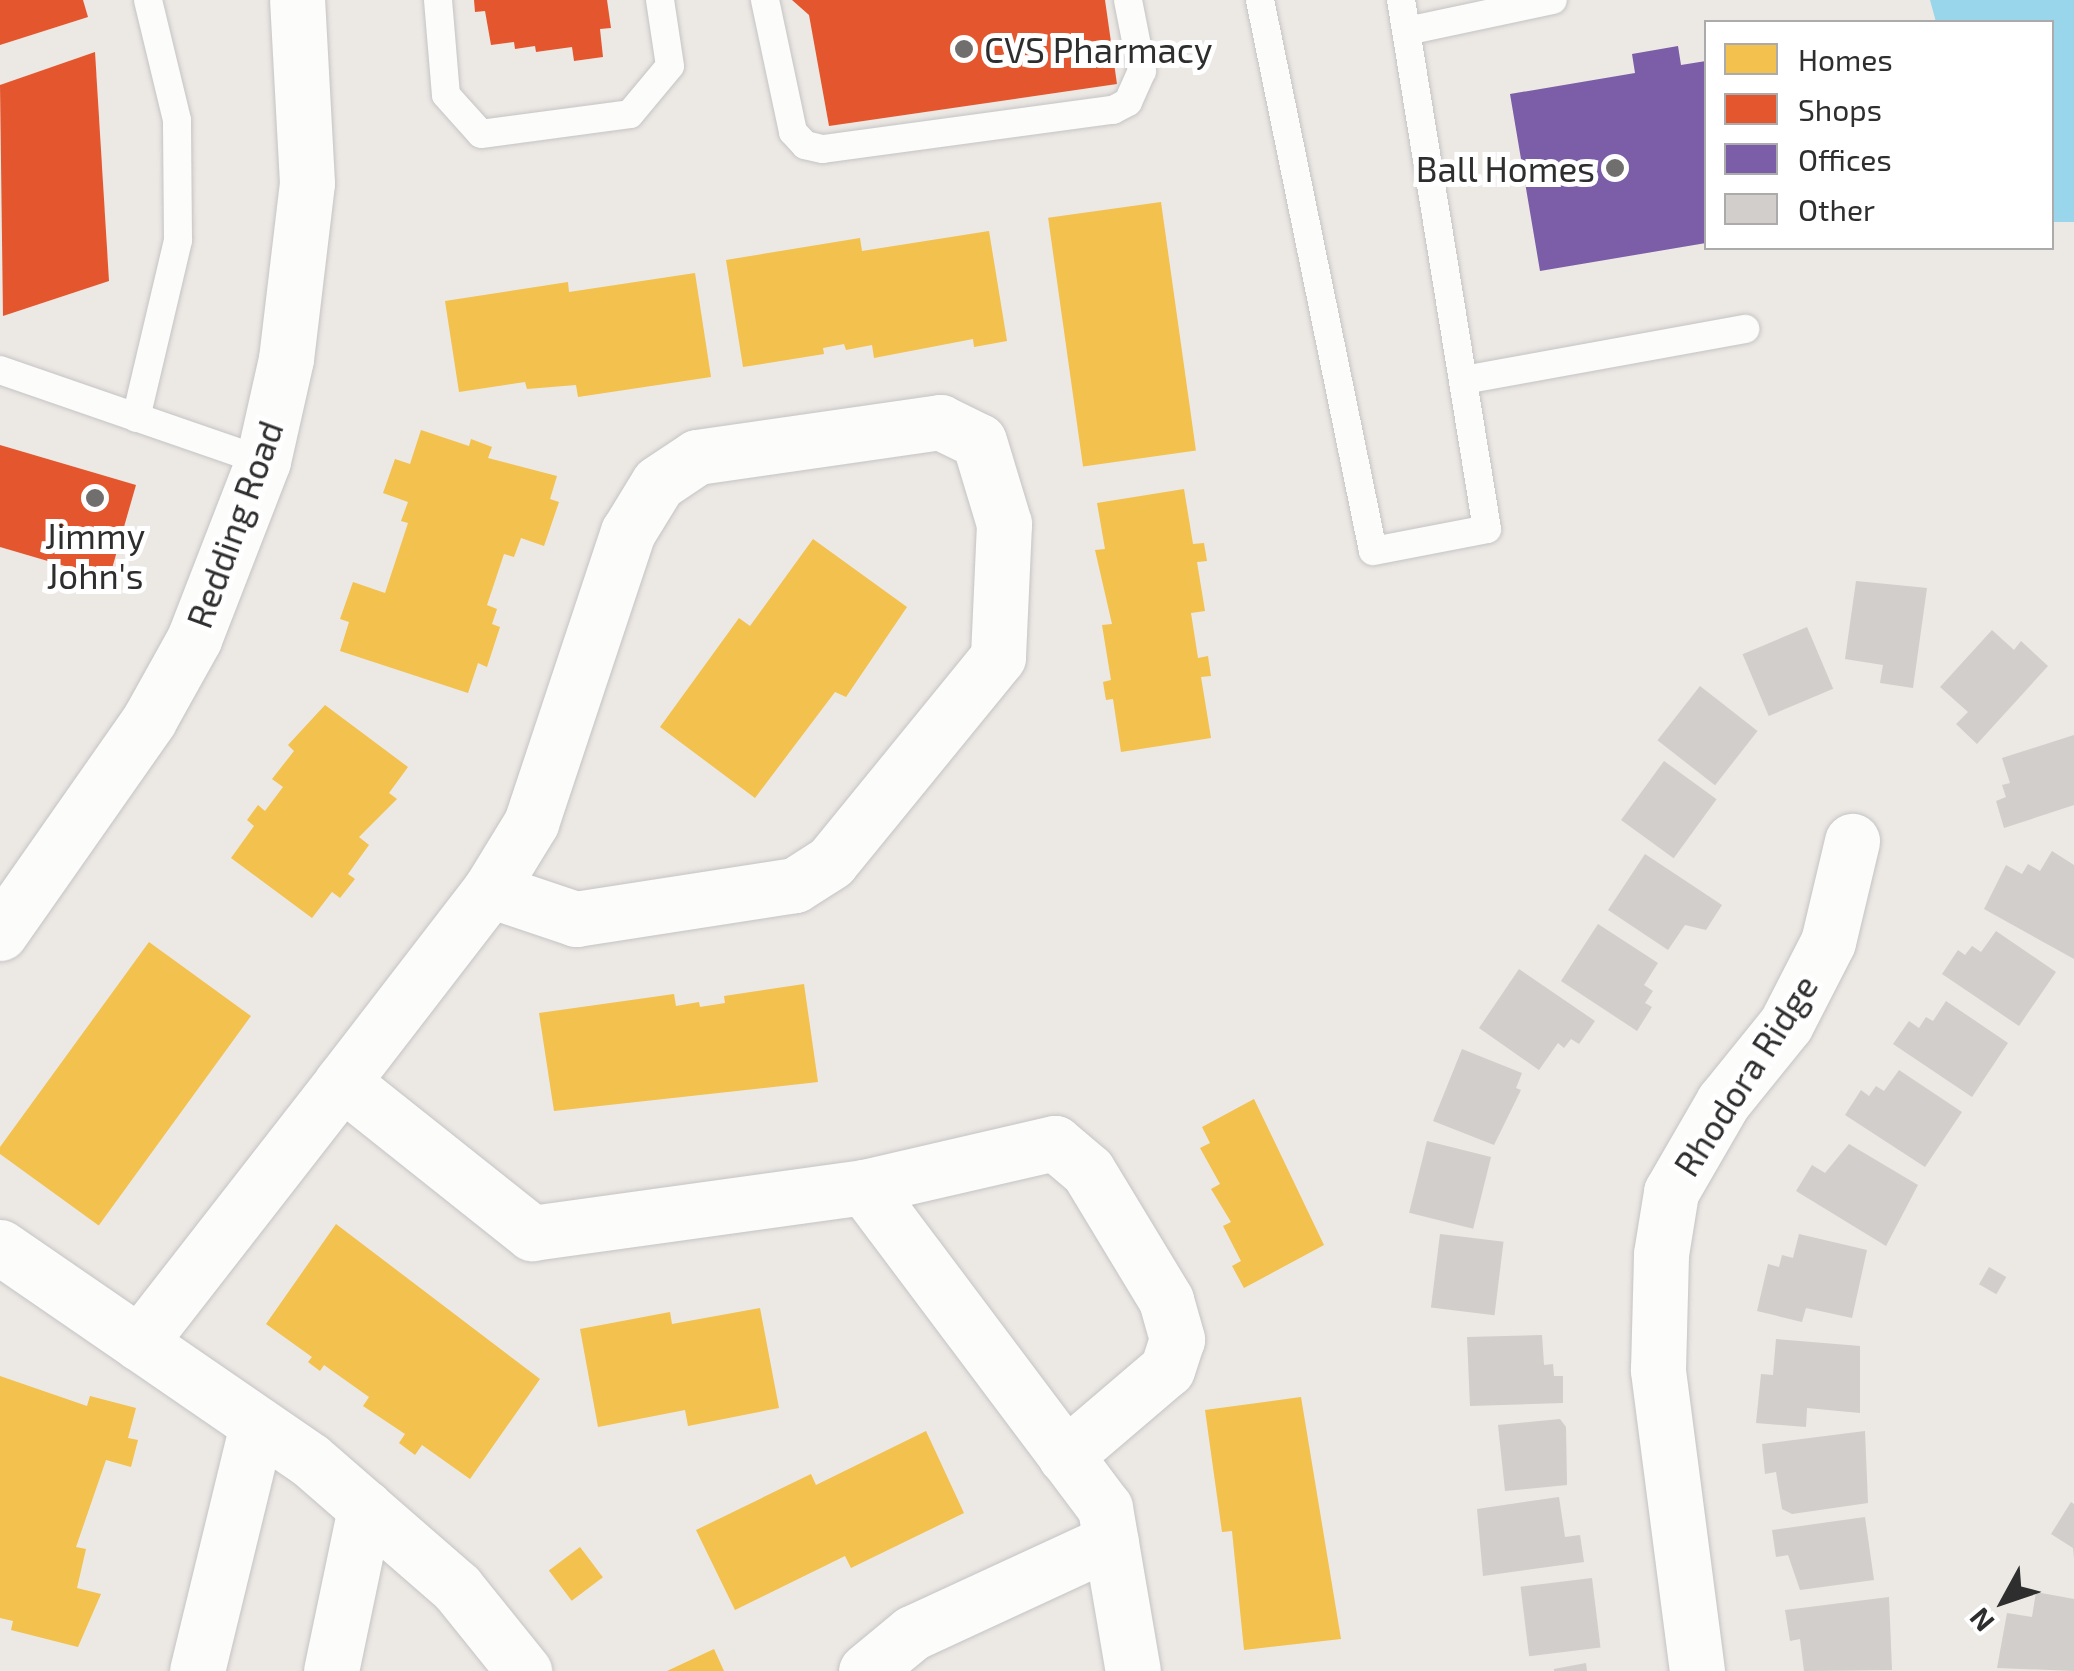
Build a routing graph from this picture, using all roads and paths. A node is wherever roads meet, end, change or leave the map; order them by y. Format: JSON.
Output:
{"nodes":[{"id":1,"x":148,"y":0,"type":"edge"},
{"id":2,"x":297,"y":0,"type":"edge"},
{"id":3,"x":438,"y":0,"type":"edge"},
{"id":4,"x":660,"y":0,"type":"edge"},
{"id":5,"x":765,"y":0,"type":"edge"},
{"id":6,"x":1128,"y":0,"type":"edge"},
{"id":7,"x":1260,"y":0,"type":"edge"},
{"id":8,"x":1401,"y":0,"type":"edge"},
{"id":9,"x":1553,"y":0,"type":"edge"},
{"id":10,"x":1407,"y":30,"type":"junction"},
{"id":11,"x":1745,"y":328,"type":"dead end"},
{"id":12,"x":0,"y":370,"type":"edge"},
{"id":13,"x":1464,"y":380,"type":"junction"},
{"id":14,"x":136,"y":418,"type":"junction"},
{"id":15,"x":263,"y":462,"type":"junction"},
{"id":16,"x":1852,"y":841,"type":"dead end"},
{"id":17,"x":490,"y":890,"type":"junction"},
{"id":18,"x":0,"y":933,"type":"edge"},
{"id":19,"x":342,"y":1082,"type":"junction"},
{"id":20,"x":864,"y":1187,"type":"junction"},
{"id":21,"x":0,"y":1246,"type":"edge"},
{"id":22,"x":139,"y":1342,"type":"junction"},
{"id":23,"x":257,"y":1424,"type":"junction"},
{"id":24,"x":1065,"y":1456,"type":"junction"},
{"id":25,"x":365,"y":1508,"type":"junction"},
{"id":26,"x":1111,"y":1541,"type":"junction"},
{"id":27,"x":197,"y":1671,"type":"edge"},
{"id":28,"x":331,"y":1671,"type":"edge"},
{"id":29,"x":524,"y":1671,"type":"edge"},
{"id":30,"x":866,"y":1671,"type":"edge"},
{"id":31,"x":1133,"y":1671,"type":"edge"},
{"id":32,"x":1697,"y":1671,"type":"edge"}],
"edges":[{"from":1,"to":14,"type":"lane"},
{"from":2,"to":15,"type":"street","name":"Redding Road"},
{"from":3,"to":4,"type":"lane"},
{"from":5,"to":6,"type":"lane"},
{"from":7,"to":13,"type":"lane"},
{"from":8,"to":10,"type":"lane"},
{"from":9,"to":10,"type":"lane"},
{"from":10,"to":13,"type":"lane"},
{"from":11,"to":13,"type":"lane"},
{"from":12,"to":14,"type":"lane"},
{"from":14,"to":15,"type":"lane"},
{"from":15,"to":18,"type":"street","name":"Redding Road"},
{"from":16,"to":32,"type":"street","name":"Rhodora Ridge"},
{"from":17,"to":17,"type":"street"},
{"from":17,"to":19,"type":"street"},
{"from":19,"to":20,"type":"street"},
{"from":19,"to":22,"type":"street"},
{"from":20,"to":24,"type":"street"},
{"from":20,"to":24,"type":"street"},
{"from":21,"to":22,"type":"street"},
{"from":22,"to":23,"type":"street"},
{"from":23,"to":25,"type":"street"},
{"from":23,"to":27,"type":"street"},
{"from":24,"to":26,"type":"street"},
{"from":25,"to":28,"type":"street"},
{"from":25,"to":29,"type":"street"},
{"from":26,"to":30,"type":"street"},
{"from":26,"to":31,"type":"street"}]}
